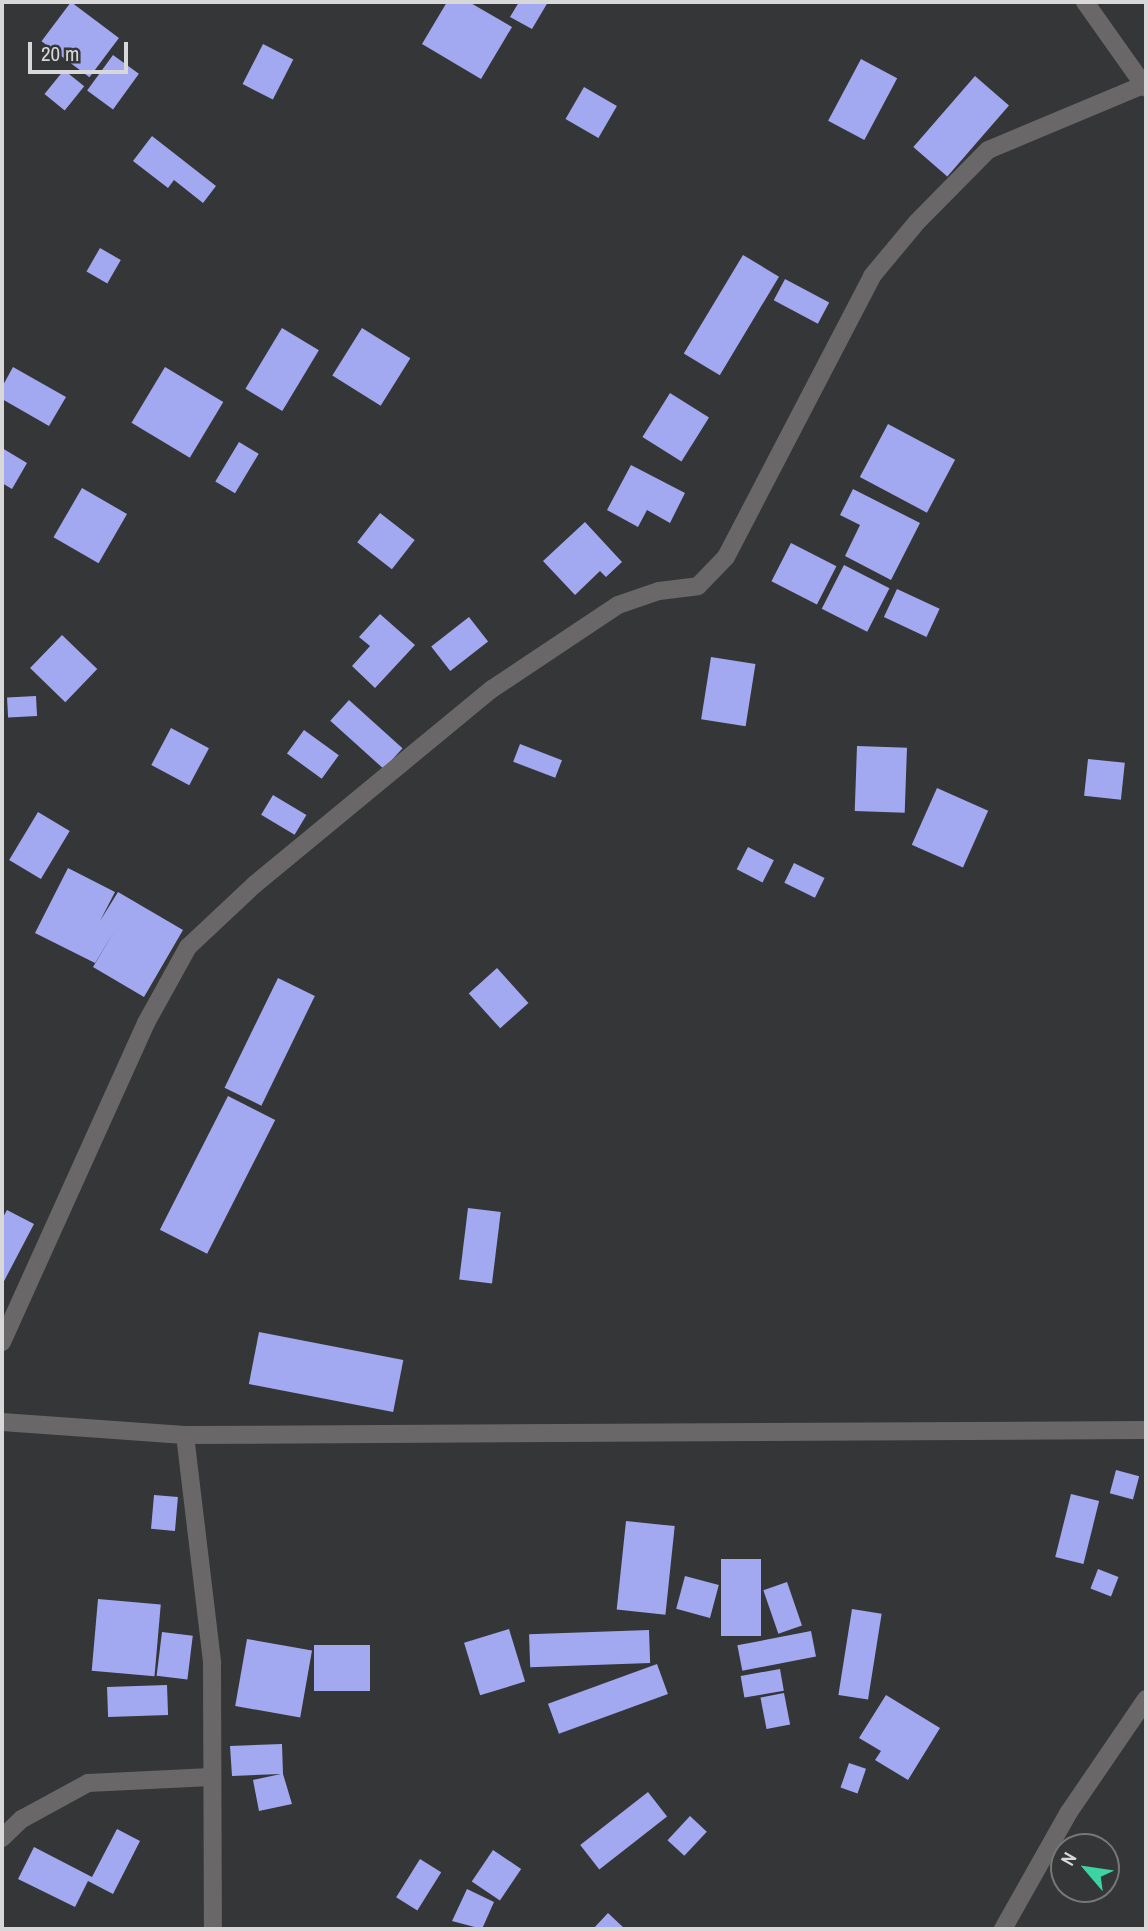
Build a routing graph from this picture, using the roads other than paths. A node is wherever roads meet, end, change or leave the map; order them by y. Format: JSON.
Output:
{"nodes":[{"id":1,"x":1086,"y":2,"type":"edge"},
{"id":2,"x":1145,"y":86,"type":"edge"},
{"id":3,"x":2,"y":1342,"type":"edge"},
{"id":4,"x":2,"y":1422,"type":"edge"},
{"id":5,"x":1146,"y":1430,"type":"edge"},
{"id":6,"x":185,"y":1435,"type":"junction"},
{"id":7,"x":1146,"y":1699,"type":"edge"},
{"id":8,"x":211,"y":1777,"type":"junction"},
{"id":9,"x":2,"y":1838,"type":"edge"},
{"id":10,"x":213,"y":1929,"type":"edge"},
{"id":11,"x":1003,"y":1929,"type":"edge"}],
"edges":[{"from":1,"to":2,"type":"street"},
{"from":2,"to":3,"type":"street"},
{"from":4,"to":6,"type":"street"},
{"from":5,"to":6,"type":"street"},
{"from":6,"to":8,"type":"street"},
{"from":7,"to":11,"type":"street"},
{"from":8,"to":9,"type":"street"},
{"from":8,"to":10,"type":"street"}]}
